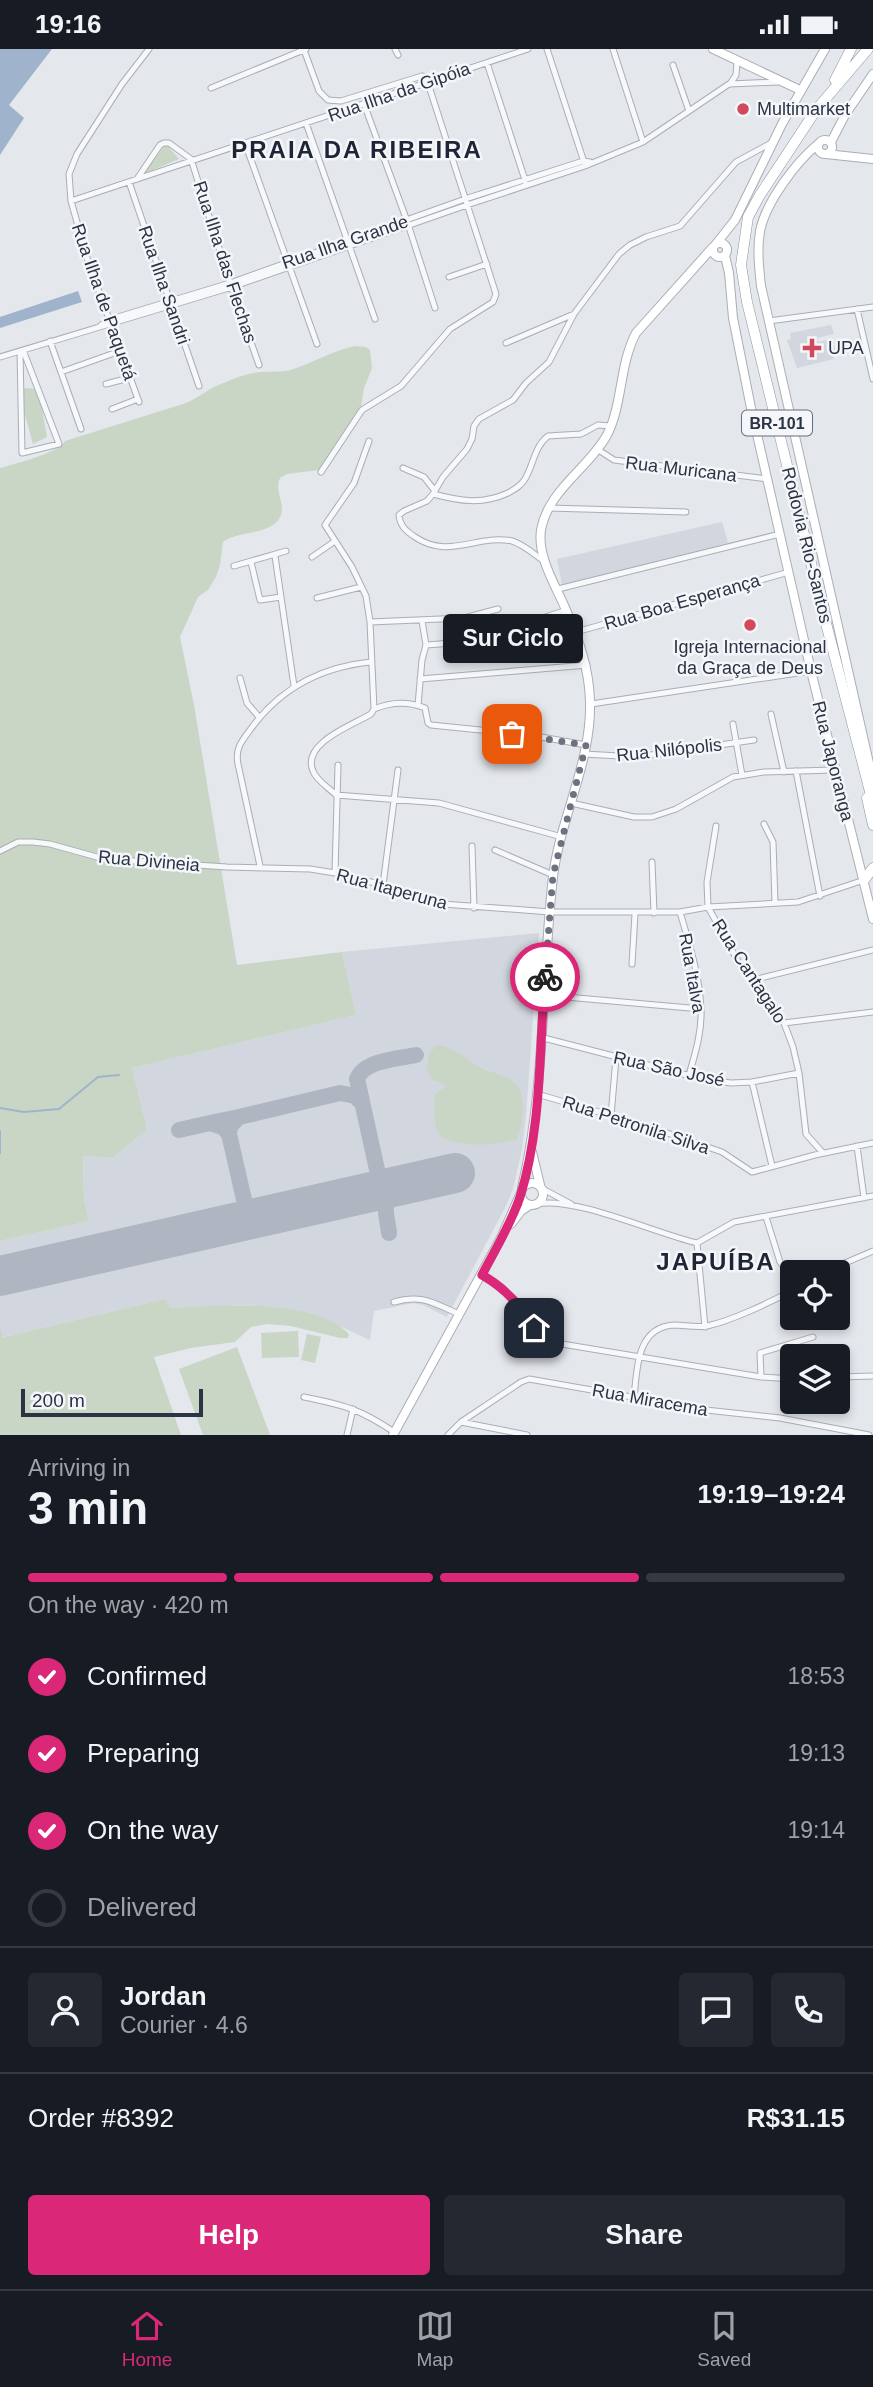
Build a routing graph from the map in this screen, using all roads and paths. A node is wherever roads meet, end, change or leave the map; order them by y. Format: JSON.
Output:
{"nodes":[{"id":1,"x":149,"y":49,"type":"edge"},
{"id":2,"x":305,"y":49,"type":"edge"},
{"id":3,"x":528,"y":49,"type":"edge"},
{"id":4,"x":547,"y":49,"type":"edge"},
{"id":5,"x":613,"y":49,"type":"edge"},
{"id":6,"x":713,"y":49,"type":"edge"},
{"id":7,"x":825,"y":49,"type":"edge"},
{"id":8,"x":851,"y":49,"type":"edge"},
{"id":9,"x":867,"y":49,"type":"edge"},
{"id":10,"x":508,"y":52,"type":"edge"},
{"id":11,"x":737,"y":61,"type":"junction"},
{"id":12,"x":486,"y":63,"type":"junction"},
{"id":13,"x":673,"y":65,"type":"dead end"},
{"id":14,"x":873,"y":74,"type":"edge"},
{"id":15,"x":429,"y":83,"type":"junction"},
{"id":16,"x":785,"y":83,"type":"junction"},
{"id":17,"x":729,"y":84,"type":"junction"},
{"id":18,"x":211,"y":88,"type":"dead end"},
{"id":19,"x":800,"y":90,"type":"junction"},
{"id":20,"x":824,"y":99,"type":"junction"},
{"id":21,"x":364,"y":104,"type":"junction"},
{"id":22,"x":689,"y":111,"type":"junction"},
{"id":23,"x":306,"y":123,"type":"junction"},
{"id":24,"x":643,"y":142,"type":"junction"},
{"id":25,"x":773,"y":142,"type":"junction"},
{"id":26,"x":245,"y":143,"type":"junction"},
{"id":27,"x":826,"y":143,"type":"junction"},
{"id":28,"x":825,"y":154,"type":"junction"},
{"id":29,"x":854,"y":157,"type":"junction"},
{"id":30,"x":191,"y":159,"type":"junction"},
{"id":31,"x":873,"y":159,"type":"edge"},
{"id":32,"x":800,"y":161,"type":"junction"},
{"id":33,"x":584,"y":164,"type":"junction"},
{"id":34,"x":136,"y":180,"type":"junction"},
{"id":35,"x":129,"y":182,"type":"junction"},
{"id":36,"x":526,"y":183,"type":"junction"},
{"id":37,"x":71,"y":201,"type":"junction"},
{"id":38,"x":466,"y":202,"type":"junction"},
{"id":39,"x":408,"y":224,"type":"junction"},
{"id":40,"x":346,"y":243,"type":"junction"},
{"id":41,"x":719,"y":251,"type":"junction"},
{"id":42,"x":289,"y":264,"type":"junction"},
{"id":43,"x":487,"y":264,"type":"junction"},
{"id":44,"x":449,"y":277,"type":"dead end"},
{"id":45,"x":231,"y":285,"type":"junction"},
{"id":46,"x":169,"y":304,"type":"junction"},
{"id":47,"x":873,"y":307,"type":"edge"},
{"id":48,"x":435,"y":308,"type":"dead end"},
{"id":49,"x":857,"y":309,"type":"junction"},
{"id":50,"x":574,"y":314,"type":"junction"},
{"id":51,"x":375,"y":319,"type":"dead end"},
{"id":52,"x":769,"y":321,"type":"junction"},
{"id":53,"x":109,"y":323,"type":"junction"},
{"id":54,"x":50,"y":341,"type":"junction"},
{"id":55,"x":506,"y":343,"type":"dead end"},
{"id":56,"x":317,"y":344,"type":"dead end"},
{"id":57,"x":21,"y":350,"type":"junction"},
{"id":58,"x":120,"y":351,"type":"junction"},
{"id":59,"x":0,"y":357,"type":"edge"},
{"id":60,"x":259,"y":365,"type":"dead end"},
{"id":61,"x":61,"y":372,"type":"junction"},
{"id":62,"x":129,"y":378,"type":"junction"},
{"id":63,"x":873,"y":379,"type":"edge"},
{"id":64,"x":106,"y":384,"type":"dead end"},
{"id":65,"x":199,"y":386,"type":"dead end"},
{"id":66,"x":112,"y":409,"type":"dead end"},
{"id":67,"x":611,"y":426,"type":"junction"},
{"id":68,"x":81,"y":429,"type":"dead end"},
{"id":69,"x":369,"y":441,"type":"dead end"},
{"id":70,"x":597,"y":449,"type":"junction"},
{"id":71,"x":403,"y":468,"type":"dead end"},
{"id":72,"x":321,"y":472,"type":"dead end"},
{"id":73,"x":768,"y":479,"type":"junction"},
{"id":74,"x":434,"y":493,"type":"junction"},
{"id":75,"x":549,"y":508,"type":"junction"},
{"id":76,"x":686,"y":512,"type":"dead end"},
{"id":77,"x":780,"y":534,"type":"junction"},
{"id":78,"x":335,"y":541,"type":"junction"},
{"id":79,"x":286,"y":551,"type":"dead end"},
{"id":80,"x":275,"y":556,"type":"junction"},
{"id":81,"x":312,"y":557,"type":"dead end"},
{"id":82,"x":251,"y":562,"type":"junction"},
{"id":83,"x":546,"y":562,"type":"junction"},
{"id":84,"x":234,"y":566,"type":"dead end"},
{"id":85,"x":789,"y":572,"type":"junction"},
{"id":86,"x":361,"y":587,"type":"junction"},
{"id":87,"x":558,"y":589,"type":"junction"},
{"id":88,"x":281,"y":597,"type":"junction"},
{"id":89,"x":317,"y":598,"type":"dead end"},
{"id":90,"x":498,"y":609,"type":"dead end"},
{"id":91,"x":567,"y":610,"type":"junction"},
{"id":92,"x":422,"y":621,"type":"junction"},
{"id":93,"x":370,"y":622,"type":"junction"},
{"id":94,"x":576,"y":632,"type":"junction"},
{"id":95,"x":426,"y":645,"type":"junction"},
{"id":96,"x":371,"y":662,"type":"junction"},
{"id":97,"x":587,"y":665,"type":"junction"},
{"id":98,"x":810,"y":671,"type":"junction"},
{"id":99,"x":240,"y":678,"type":"dead end"},
{"id":100,"x":420,"y":679,"type":"junction"},
{"id":101,"x":294,"y":686,"type":"junction"},
{"id":102,"x":590,"y":704,"type":"junction"},
{"id":103,"x":418,"y":705,"type":"junction"},
{"id":104,"x":374,"y":709,"type":"junction"},
{"id":105,"x":771,"y":714,"type":"dead end"},
{"id":106,"x":259,"y":717,"type":"junction"},
{"id":107,"x":733,"y":724,"type":"dead end"},
{"id":108,"x":754,"y":740,"type":"dead end"},
{"id":109,"x":737,"y":743,"type":"junction"},
{"id":110,"x":585,"y":750,"type":"junction"},
{"id":111,"x":862,"y":763,"type":"junction"},
{"id":112,"x":338,"y":765,"type":"dead end"},
{"id":113,"x":398,"y":770,"type":"dead end"},
{"id":114,"x":796,"y":771,"type":"junction"},
{"id":115,"x":834,"y":771,"type":"junction"},
{"id":116,"x":784,"y":772,"type":"junction"},
{"id":117,"x":742,"y":775,"type":"junction"},
{"id":118,"x":873,"y":781,"type":"edge"},
{"id":119,"x":336,"y":795,"type":"junction"},
{"id":120,"x":393,"y":800,"type":"junction"},
{"id":121,"x":571,"y":803,"type":"junction"},
{"id":122,"x":873,"y":803,"type":"edge"},
{"id":123,"x":764,"y":824,"type":"dead end"},
{"id":124,"x":873,"y":825,"type":"edge"},
{"id":125,"x":716,"y":826,"type":"dead end"},
{"id":126,"x":562,"y":837,"type":"junction"},
{"id":127,"x":472,"y":846,"type":"dead end"},
{"id":128,"x":495,"y":850,"type":"dead end"},
{"id":129,"x":0,"y":851,"type":"edge"},
{"id":130,"x":652,"y":862,"type":"dead end"},
{"id":131,"x":260,"y":866,"type":"junction"},
{"id":132,"x":335,"y":873,"type":"junction"},
{"id":133,"x":553,"y":875,"type":"junction"},
{"id":134,"x":868,"y":875,"type":"edge"},
{"id":135,"x":383,"y":885,"type":"junction"},
{"id":136,"x":820,"y":896,"type":"junction"},
{"id":137,"x":775,"y":903,"type":"junction"},
{"id":138,"x":708,"y":907,"type":"junction"},
{"id":139,"x":474,"y":908,"type":"junction"},
{"id":140,"x":550,"y":912,"type":"junction"},
{"id":141,"x":680,"y":912,"type":"junction"},
{"id":142,"x":635,"y":913,"type":"junction"},
{"id":143,"x":654,"y":913,"type":"junction"},
{"id":144,"x":873,"y":919,"type":"edge"},
{"id":145,"x":873,"y":950,"type":"edge"},
{"id":146,"x":632,"y":964,"type":"dead end"},
{"id":147,"x":753,"y":980,"type":"junction"},
{"id":148,"x":544,"y":995,"type":"junction"},
{"id":149,"x":701,"y":1009,"type":"junction"},
{"id":150,"x":873,"y":1012,"type":"edge"},
{"id":151,"x":784,"y":1023,"type":"junction"},
{"id":152,"x":540,"y":1037,"type":"junction"},
{"id":153,"x":616,"y":1058,"type":"junction"},
{"id":154,"x":799,"y":1073,"type":"junction"},
{"id":155,"x":689,"y":1075,"type":"junction"},
{"id":156,"x":752,"y":1082,"type":"junction"},
{"id":157,"x":537,"y":1094,"type":"junction"},
{"id":158,"x":611,"y":1116,"type":"junction"},
{"id":159,"x":873,"y":1143,"type":"edge"},
{"id":160,"x":856,"y":1146,"type":"junction"},
{"id":161,"x":531,"y":1149,"type":"junction"},
{"id":162,"x":823,"y":1153,"type":"junction"},
{"id":163,"x":772,"y":1166,"type":"junction"},
{"id":164,"x":540,"y":1187,"type":"junction"},
{"id":165,"x":521,"y":1191,"type":"junction"},
{"id":166,"x":873,"y":1196,"type":"edge"},
{"id":167,"x":864,"y":1198,"type":"junction"},
{"id":168,"x":533,"y":1205,"type":"junction"},
{"id":169,"x":574,"y":1205,"type":"junction"},
{"id":170,"x":766,"y":1217,"type":"junction"},
{"id":171,"x":504,"y":1232,"type":"junction"},
{"id":172,"x":697,"y":1243,"type":"junction"},
{"id":173,"x":873,"y":1251,"type":"edge"},
{"id":174,"x":850,"y":1261,"type":"edge"},
{"id":175,"x":780,"y":1262,"type":"edge"},
{"id":176,"x":482,"y":1275,"type":"junction"},
{"id":177,"x":780,"y":1295,"type":"edge"},
{"id":178,"x":394,"y":1302,"type":"dead end"},
{"id":179,"x":458,"y":1314,"type":"junction"},
{"id":180,"x":705,"y":1327,"type":"junction"},
{"id":181,"x":813,"y":1337,"type":"dead end"},
{"id":182,"x":638,"y":1357,"type":"junction"},
{"id":183,"x":873,"y":1376,"type":"edge"},
{"id":184,"x":761,"y":1377,"type":"junction"},
{"id":185,"x":850,"y":1377,"type":"edge"},
{"id":186,"x":780,"y":1378,"type":"edge"},
{"id":187,"x":304,"y":1397,"type":"dead end"},
{"id":188,"x":634,"y":1398,"type":"junction"},
{"id":189,"x":353,"y":1409,"type":"junction"},
{"id":190,"x":460,"y":1422,"type":"junction"},
{"id":191,"x":394,"y":1434,"type":"edge"},
{"id":192,"x":347,"y":1435,"type":"edge"},
{"id":193,"x":448,"y":1435,"type":"edge"},
{"id":194,"x":527,"y":1435,"type":"edge"},
{"id":195,"x":869,"y":1435,"type":"edge"}],
"edges":[{"from":1,"to":37,"type":"street","name":"Rua Ilha de Paquetá"},
{"from":2,"to":15,"type":"street"},
{"from":2,"to":18,"type":"street"},
{"from":3,"to":10,"type":"street","name":"Rua Ilha da Gipóia"},
{"from":4,"to":33,"type":"street"},
{"from":5,"to":24,"type":"street"},
{"from":6,"to":11,"type":"main road"},
{"from":7,"to":19,"type":"main road"},
{"from":8,"to":20,"type":"highway","name":"Rodovia Rio-Santos","number":"BR-101"},
{"from":9,"to":20,"type":"highway","name":"Rodovia Rio-Santos","number":"BR-101"},
{"from":10,"to":12,"type":"street","name":"Rua Ilha da Gipóia"},
{"from":11,"to":16,"type":"main road"},
{"from":11,"to":17,"type":"street"},
{"from":12,"to":15,"type":"street","name":"Rua Ilha da Gipóia"},
{"from":12,"to":36,"type":"street"},
{"from":13,"to":22,"type":"street"},
{"from":14,"to":27,"type":"main road"},
{"from":15,"to":21,"type":"street","name":"Rua Ilha da Gipóia"},
{"from":15,"to":38,"type":"street"},
{"from":16,"to":17,"type":"street"},
{"from":16,"to":19,"type":"main road"},
{"from":17,"to":22,"type":"street","name":"Rua Ilha Grande"},
{"from":19,"to":25,"type":"main road"},
{"from":20,"to":111,"type":"highway","name":"Rodovia Rio-Santos","number":"BR-101"},
{"from":21,"to":23,"type":"street","name":"Rua Ilha da Gipóia"},
{"from":21,"to":39,"type":"street"},
{"from":22,"to":24,"type":"street","name":"Rua Ilha Grande"},
{"from":23,"to":26,"type":"street","name":"Rua Ilha da Gipóia"},
{"from":23,"to":40,"type":"street"},
{"from":24,"to":33,"type":"street","name":"Rua Ilha Grande"},
{"from":25,"to":41,"type":"main road"},
{"from":25,"to":50,"type":"street"},
{"from":26,"to":30,"type":"street","name":"Rua Ilha da Gipóia"},
{"from":26,"to":42,"type":"street"},
{"from":27,"to":28,"type":"main road"},
{"from":27,"to":28,"type":"main road"},
{"from":27,"to":29,"type":"main road"},
{"from":27,"to":32,"type":"main road"},
{"from":28,"to":29,"type":"main road"},
{"from":28,"to":32,"type":"main road"},
{"from":29,"to":31,"type":"main road"},
{"from":30,"to":34,"type":"street","name":"Rua Ilha da Gipóia"},
{"from":30,"to":34,"type":"street"},
{"from":30,"to":45,"type":"street","name":"Rua Ilha das Flechas"},
{"from":32,"to":52,"type":"main road"},
{"from":33,"to":36,"type":"street","name":"Rua Ilha Grande"},
{"from":34,"to":35,"type":"street","name":"Rua Ilha da Gipóia"},
{"from":35,"to":37,"type":"street","name":"Rua Ilha da Gipóia"},
{"from":35,"to":46,"type":"street","name":"Rua Ilha Sandri"},
{"from":36,"to":38,"type":"street","name":"Rua Ilha Grande"},
{"from":37,"to":53,"type":"street","name":"Rua Ilha de Paquetá"},
{"from":38,"to":39,"type":"street","name":"Rua Ilha Grande"},
{"from":38,"to":43,"type":"street"},
{"from":39,"to":40,"type":"street","name":"Rua Ilha Grande"},
{"from":39,"to":48,"type":"street"},
{"from":40,"to":42,"type":"street","name":"Rua Ilha Grande"},
{"from":40,"to":51,"type":"street"},
{"from":41,"to":67,"type":"main road"},
{"from":41,"to":73,"type":"main road","name":"Rua Japoranga"},
{"from":42,"to":45,"type":"street","name":"Rua Ilha Grande"},
{"from":42,"to":56,"type":"street"},
{"from":43,"to":44,"type":"street"},
{"from":43,"to":72,"type":"street"},
{"from":45,"to":46,"type":"street","name":"Rua Ilha Grande"},
{"from":45,"to":60,"type":"street","name":"Rua Ilha das Flechas"},
{"from":46,"to":53,"type":"street","name":"Rua Ilha Grande"},
{"from":46,"to":65,"type":"street","name":"Rua Ilha Sandri"},
{"from":47,"to":49,"type":"street"},
{"from":49,"to":52,"type":"street"},
{"from":49,"to":63,"type":"street"},
{"from":50,"to":55,"type":"street"},
{"from":50,"to":74,"type":"street"},
{"from":52,"to":118,"type":"main road"},
{"from":53,"to":54,"type":"street","name":"Rua Ilha Grande"},
{"from":53,"to":58,"type":"street","name":"Rua Ilha de Paquetá"},
{"from":54,"to":57,"type":"street","name":"Rua Ilha Grande"},
{"from":54,"to":61,"type":"street"},
{"from":57,"to":57,"type":"street"},
{"from":57,"to":59,"type":"street","name":"Rua Ilha Grande"},
{"from":58,"to":61,"type":"street"},
{"from":58,"to":62,"type":"street","name":"Rua Ilha de Paquetá"},
{"from":61,"to":68,"type":"street"},
{"from":62,"to":64,"type":"street"},
{"from":62,"to":66,"type":"street","name":"Rua Ilha de Paquetá"},
{"from":67,"to":70,"type":"main road"},
{"from":67,"to":74,"type":"street"},
{"from":69,"to":78,"type":"street"},
{"from":70,"to":73,"type":"street","name":"Rua Muricana"},
{"from":70,"to":75,"type":"main road"},
{"from":71,"to":74,"type":"street"},
{"from":73,"to":77,"type":"main road","name":"Rua Japoranga"},
{"from":74,"to":83,"type":"street"},
{"from":75,"to":76,"type":"street"},
{"from":75,"to":83,"type":"main road"},
{"from":77,"to":85,"type":"main road","name":"Rua Japoranga"},
{"from":77,"to":87,"type":"street"},
{"from":78,"to":81,"type":"street"},
{"from":78,"to":86,"type":"street"},
{"from":79,"to":80,"type":"street"},
{"from":80,"to":82,"type":"street"},
{"from":80,"to":88,"type":"street"},
{"from":82,"to":84,"type":"street"},
{"from":82,"to":88,"type":"street"},
{"from":83,"to":87,"type":"main road"},
{"from":85,"to":94,"type":"street","name":"Rua Boa Esperança"},
{"from":85,"to":98,"type":"main road","name":"Rua Japoranga"},
{"from":86,"to":89,"type":"street"},
{"from":86,"to":93,"type":"street"},
{"from":87,"to":91,"type":"main road"},
{"from":88,"to":101,"type":"street"},
{"from":90,"to":92,"type":"street"},
{"from":91,"to":94,"type":"main road"},
{"from":91,"to":95,"type":"street"},
{"from":92,"to":93,"type":"street"},
{"from":92,"to":95,"type":"street"},
{"from":93,"to":96,"type":"street"},
{"from":94,"to":97,"type":"main road"},
{"from":95,"to":100,"type":"street"},
{"from":96,"to":101,"type":"street"},
{"from":96,"to":104,"type":"street"},
{"from":97,"to":100,"type":"street"},
{"from":97,"to":102,"type":"main road"},
{"from":98,"to":102,"type":"street"},
{"from":98,"to":115,"type":"main road","name":"Rua Japoranga"},
{"from":99,"to":106,"type":"street"},
{"from":100,"to":103,"type":"street"},
{"from":101,"to":106,"type":"street"},
{"from":102,"to":110,"type":"main road"},
{"from":103,"to":104,"type":"street"},
{"from":103,"to":110,"type":"street","name":"Rua Nilópolis"},
{"from":104,"to":119,"type":"street"},
{"from":105,"to":116,"type":"street"},
{"from":106,"to":131,"type":"street"},
{"from":107,"to":109,"type":"street"},
{"from":108,"to":109,"type":"street","name":"Rua Nilópolis"},
{"from":109,"to":110,"type":"street","name":"Rua Nilópolis"},
{"from":109,"to":117,"type":"street"},
{"from":110,"to":121,"type":"main road"},
{"from":111,"to":122,"type":"highway","name":"Rodovia Rio-Santos","number":"BR-101"},
{"from":111,"to":124,"type":"highway","name":"Rodovia Rio-Santos","number":"BR-101"},
{"from":112,"to":119,"type":"street"},
{"from":113,"to":120,"type":"street"},
{"from":114,"to":115,"type":"street"},
{"from":114,"to":116,"type":"street"},
{"from":114,"to":136,"type":"street"},
{"from":115,"to":134,"type":"main road","name":"Rua Japoranga"},
{"from":116,"to":117,"type":"street"},
{"from":117,"to":121,"type":"street"},
{"from":119,"to":120,"type":"street"},
{"from":119,"to":132,"type":"street"},
{"from":120,"to":126,"type":"street"},
{"from":120,"to":135,"type":"street"},
{"from":121,"to":126,"type":"main road"},
{"from":123,"to":137,"type":"street"},
{"from":125,"to":138,"type":"street"},
{"from":126,"to":133,"type":"main road"},
{"from":127,"to":139,"type":"street"},
{"from":128,"to":133,"type":"street"},
{"from":129,"to":131,"type":"street","name":"Rua Divineia"},
{"from":130,"to":143,"type":"street"},
{"from":131,"to":132,"type":"street","name":"Rua Itaperuna"},
{"from":132,"to":135,"type":"street","name":"Rua Itaperuna"},
{"from":133,"to":140,"type":"main road"},
{"from":134,"to":136,"type":"street","name":"Rua Itaperuna"},
{"from":134,"to":144,"type":"main road","name":"Rua Japoranga"},
{"from":135,"to":139,"type":"street","name":"Rua Itaperuna"},
{"from":136,"to":137,"type":"street","name":"Rua Itaperuna"},
{"from":137,"to":138,"type":"street","name":"Rua Itaperuna"},
{"from":138,"to":141,"type":"street","name":"Rua Itaperuna"},
{"from":138,"to":147,"type":"street","name":"Rua Cantagalo"},
{"from":139,"to":140,"type":"street","name":"Rua Itaperuna"},
{"from":140,"to":142,"type":"street","name":"Rua Itaperuna"},
{"from":140,"to":148,"type":"main road"},
{"from":141,"to":143,"type":"street","name":"Rua Itaperuna"},
{"from":141,"to":149,"type":"street","name":"Rua Italva"},
{"from":142,"to":143,"type":"street","name":"Rua Itaperuna"},
{"from":142,"to":146,"type":"street"},
{"from":145,"to":147,"type":"street"},
{"from":147,"to":151,"type":"street","name":"Rua Cantagalo"},
{"from":148,"to":149,"type":"street"},
{"from":148,"to":152,"type":"main road"},
{"from":149,"to":155,"type":"street","name":"Rua Italva"},
{"from":150,"to":151,"type":"street"},
{"from":151,"to":154,"type":"street","name":"Rua Cantagalo"},
{"from":152,"to":153,"type":"street","name":"Rua São José"},
{"from":152,"to":157,"type":"main road"},
{"from":153,"to":155,"type":"street","name":"Rua São José"},
{"from":153,"to":158,"type":"street"},
{"from":154,"to":156,"type":"street","name":"Rua São José"},
{"from":154,"to":162,"type":"street","name":"Rua Cantagalo"},
{"from":155,"to":156,"type":"street","name":"Rua São José"},
{"from":156,"to":163,"type":"street"},
{"from":157,"to":158,"type":"street","name":"Rua Petronila Silva"},
{"from":157,"to":161,"type":"main road"},
{"from":158,"to":163,"type":"street","name":"Rua Petronila Silva"},
{"from":159,"to":160,"type":"street","name":"Rua Petronila Silva"},
{"from":160,"to":162,"type":"street","name":"Rua Petronila Silva"},
{"from":160,"to":167,"type":"street"},
{"from":161,"to":164,"type":"main road"},
{"from":161,"to":165,"type":"main road"},
{"from":162,"to":163,"type":"street","name":"Rua Petronila Silva"},
{"from":164,"to":165,"type":"main road"},
{"from":164,"to":168,"type":"main road"},
{"from":164,"to":169,"type":"street"},
{"from":165,"to":168,"type":"main road"},
{"from":165,"to":171,"type":"main road"},
{"from":166,"to":167,"type":"street"},
{"from":167,"to":170,"type":"street"},
{"from":168,"to":169,"type":"street"},
{"from":168,"to":171,"type":"main road"},
{"from":169,"to":172,"type":"street"},
{"from":170,"to":172,"type":"street"},
{"from":170,"to":175,"type":"street"},
{"from":171,"to":176,"type":"main road"},
{"from":172,"to":180,"type":"street"},
{"from":173,"to":174,"type":"street"},
{"from":176,"to":179,"type":"main road"},
{"from":176,"to":182,"type":"street"},
{"from":177,"to":180,"type":"street"},
{"from":178,"to":179,"type":"street"},
{"from":179,"to":191,"type":"main road"},
{"from":180,"to":182,"type":"street"},
{"from":181,"to":184,"type":"street"},
{"from":182,"to":184,"type":"street"},
{"from":182,"to":188,"type":"street"},
{"from":183,"to":185,"type":"street"},
{"from":184,"to":186,"type":"street"},
{"from":187,"to":189,"type":"street"},
{"from":188,"to":190,"type":"street","name":"Rua Miracema"},
{"from":188,"to":195,"type":"street","name":"Rua Miracema"},
{"from":189,"to":191,"type":"street"},
{"from":189,"to":192,"type":"street"},
{"from":190,"to":193,"type":"street","name":"Rua Miracema"},
{"from":190,"to":194,"type":"street"}]}
